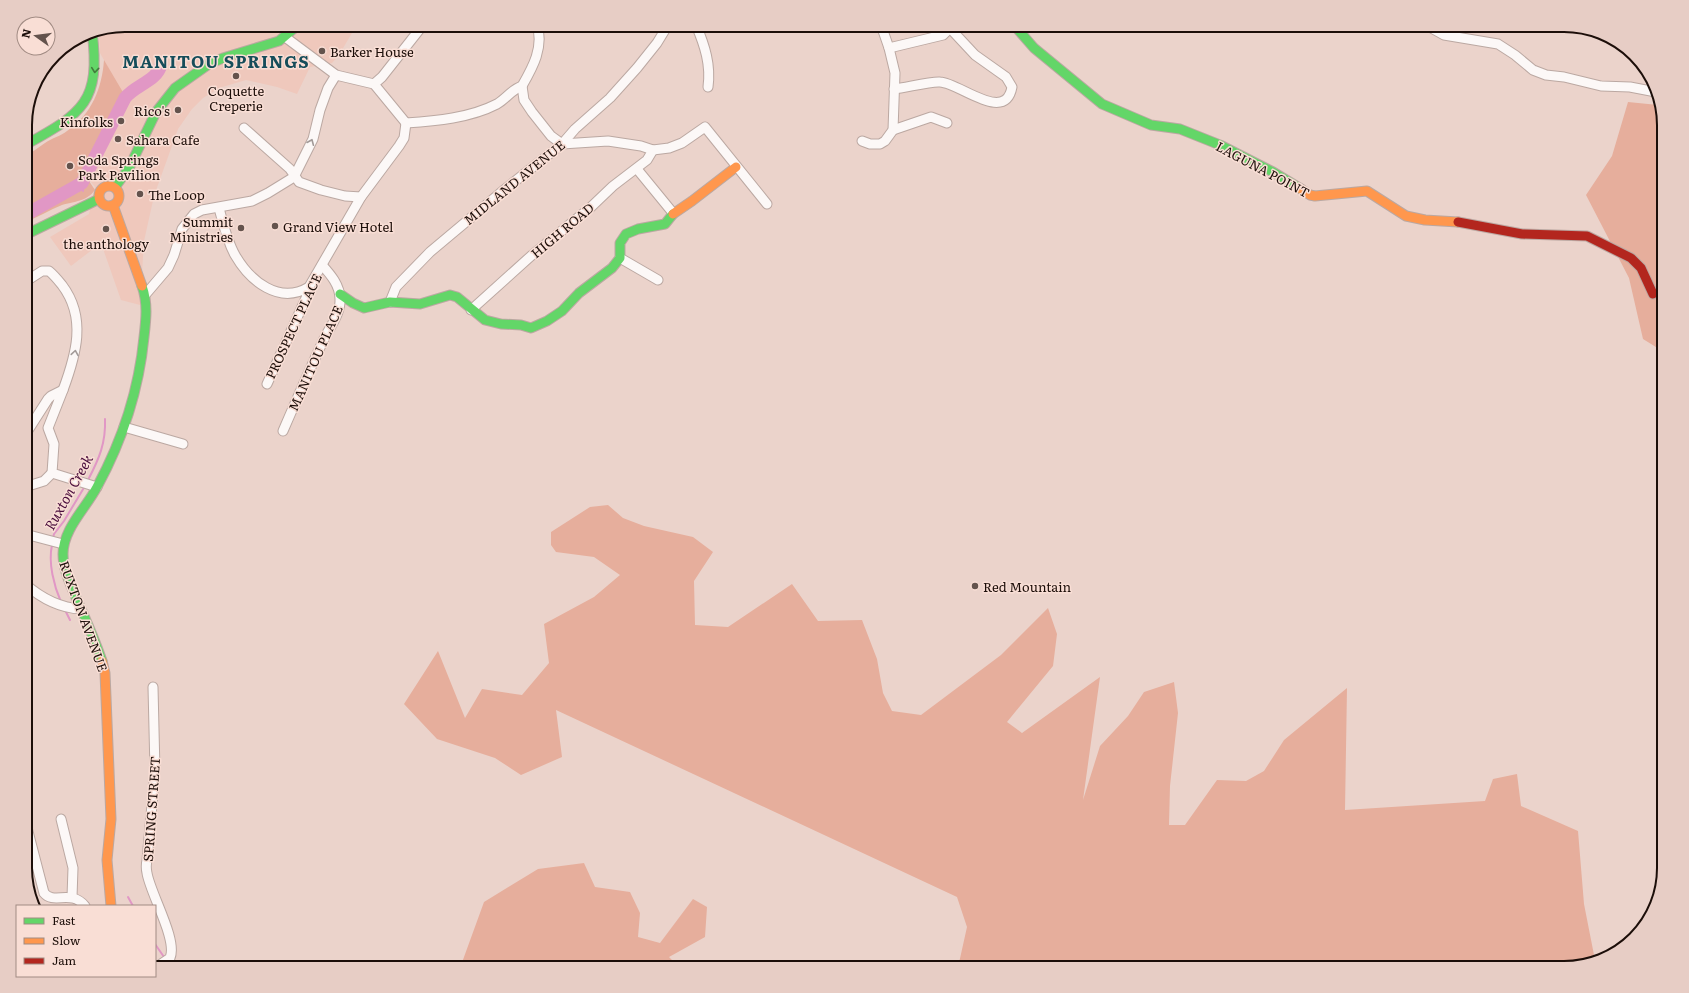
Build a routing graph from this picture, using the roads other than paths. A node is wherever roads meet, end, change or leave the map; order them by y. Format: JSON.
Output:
{"nodes":[{"id":1,"x":290,"y":32,"type":"edge"},
{"id":2,"x":417,"y":32,"type":"edge"},
{"id":3,"x":540,"y":32,"type":"edge"},
{"id":4,"x":664,"y":32,"type":"edge"},
{"id":5,"x":699,"y":32,"type":"edge"},
{"id":6,"x":883,"y":32,"type":"edge"},
{"id":7,"x":945,"y":32,"type":"edge"},
{"id":8,"x":954,"y":32,"type":"edge"},
{"id":9,"x":1020,"y":32,"type":"edge"},
{"id":10,"x":1439,"y":32,"type":"edge"},
{"id":11,"x":285,"y":37,"type":"junction"},
{"id":12,"x":93,"y":38,"type":"edge"},
{"id":13,"x":889,"y":48,"type":"junction"},
{"id":14,"x":336,"y":75,"type":"junction"},
{"id":15,"x":374,"y":84,"type":"junction"},
{"id":16,"x":522,"y":86,"type":"junction"},
{"id":17,"x":708,"y":87,"type":"dead end"},
{"id":18,"x":894,"y":90,"type":"junction"},
{"id":19,"x":1651,"y":91,"type":"edge"},
{"id":20,"x":406,"y":123,"type":"junction"},
{"id":21,"x":947,"y":123,"type":"dead end"},
{"id":22,"x":244,"y":128,"type":"dead end"},
{"id":23,"x":893,"y":130,"type":"junction"},
{"id":24,"x":862,"y":141,"type":"dead end"},
{"id":25,"x":32,"y":142,"type":"edge"},
{"id":26,"x":562,"y":144,"type":"junction"},
{"id":27,"x":653,"y":150,"type":"junction"},
{"id":28,"x":736,"y":167,"type":"junction"},
{"id":29,"x":637,"y":169,"type":"junction"},
{"id":30,"x":294,"y":177,"type":"junction"},
{"id":31,"x":115,"y":187,"type":"junction"},
{"id":32,"x":361,"y":197,"type":"junction"},
{"id":33,"x":99,"y":199,"type":"junction"},
{"id":34,"x":767,"y":204,"type":"dead end"},
{"id":35,"x":113,"y":205,"type":"junction"},
{"id":36,"x":219,"y":208,"type":"junction"},
{"id":37,"x":673,"y":213,"type":"junction"},
{"id":38,"x":32,"y":232,"type":"edge"},
{"id":39,"x":620,"y":258,"type":"junction"},
{"id":40,"x":322,"y":265,"type":"junction"},
{"id":41,"x":32,"y":277,"type":"edge"},
{"id":42,"x":658,"y":280,"type":"dead end"},
{"id":43,"x":309,"y":286,"type":"junction"},
{"id":44,"x":340,"y":294,"type":"junction"},
{"id":45,"x":1653,"y":294,"type":"dead end"},
{"id":46,"x":145,"y":295,"type":"junction"},
{"id":47,"x":390,"y":302,"type":"junction"},
{"id":48,"x":471,"y":310,"type":"junction"},
{"id":49,"x":267,"y":384,"type":"dead end"},
{"id":50,"x":63,"y":390,"type":"junction"},
{"id":51,"x":32,"y":424,"type":"edge"},
{"id":52,"x":124,"y":427,"type":"junction"},
{"id":53,"x":283,"y":431,"type":"dead end"},
{"id":54,"x":183,"y":444,"type":"dead end"},
{"id":55,"x":52,"y":473,"type":"junction"},
{"id":56,"x":32,"y":485,"type":"edge"},
{"id":57,"x":89,"y":485,"type":"junction"},
{"id":58,"x":32,"y":536,"type":"edge"},
{"id":59,"x":56,"y":542,"type":"junction"},
{"id":60,"x":32,"y":590,"type":"edge"},
{"id":61,"x":81,"y":609,"type":"junction"},
{"id":62,"x":153,"y":687,"type":"dead end"},
{"id":63,"x":60,"y":819,"type":"dead end"},
{"id":64,"x":32,"y":847,"type":"edge"},
{"id":65,"x":72,"y":897,"type":"junction"},
{"id":66,"x":85,"y":905,"type":"edge"},
{"id":67,"x":110,"y":905,"type":"edge"},
{"id":68,"x":166,"y":961,"type":"edge"}],
"edges":[{"from":1,"to":11,"type":"street"},
{"from":2,"to":15,"type":"street"},
{"from":3,"to":16,"type":"street"},
{"from":4,"to":26,"type":"street","name":"MIDLAND AVENUE"},
{"from":5,"to":17,"type":"street"},
{"from":6,"to":13,"type":"street"},
{"from":7,"to":13,"type":"street"},
{"from":8,"to":18,"type":"street"},
{"from":9,"to":45,"type":"street","name":"LAGUNA POINT"},
{"from":10,"to":19,"type":"street"},
{"from":11,"to":14,"type":"street"},
{"from":11,"to":31,"type":"street"},
{"from":12,"to":25,"type":"street","one_way":true},
{"from":13,"to":18,"type":"street"},
{"from":14,"to":15,"type":"street"},
{"from":30,"to":14,"type":"street","one_way":true},
{"from":15,"to":20,"type":"street"},
{"from":16,"to":20,"type":"street"},
{"from":16,"to":26,"type":"street"},
{"from":18,"to":23,"type":"street"},
{"from":20,"to":32,"type":"street","name":"PROSPECT PLACE"},
{"from":21,"to":23,"type":"street"},
{"from":22,"to":30,"type":"street"},
{"from":23,"to":24,"type":"street"},
{"from":26,"to":27,"type":"street"},
{"from":26,"to":47,"type":"street","name":"MIDLAND AVENUE"},
{"from":27,"to":28,"type":"street"},
{"from":27,"to":29,"type":"street","name":"HIGH ROAD"},
{"from":28,"to":34,"type":"street"},
{"from":28,"to":37,"type":"street"},
{"from":29,"to":37,"type":"street"},
{"from":29,"to":48,"type":"street","name":"HIGH ROAD"},
{"from":30,"to":32,"type":"street"},
{"from":30,"to":36,"type":"street"},
{"from":31,"to":33,"type":"street"},
{"from":31,"to":35,"type":"street"},
{"from":32,"to":40,"type":"street","name":"PROSPECT PLACE"},
{"from":33,"to":35,"type":"street"},
{"from":33,"to":38,"type":"street"},
{"from":35,"to":46,"type":"street","name":"RUXTON AVENUE"},
{"from":36,"to":43,"type":"street"},
{"from":36,"to":46,"type":"street"},
{"from":37,"to":39,"type":"street"},
{"from":39,"to":42,"type":"street"},
{"from":39,"to":48,"type":"street"},
{"from":40,"to":43,"type":"street","name":"PROSPECT PLACE"},
{"from":40,"to":44,"type":"street","name":"MANITOU PLACE"},
{"from":50,"to":41,"type":"street","one_way":true},
{"from":43,"to":49,"type":"street","name":"PROSPECT PLACE"},
{"from":44,"to":47,"type":"street"},
{"from":44,"to":53,"type":"street","name":"MANITOU PLACE"},
{"from":46,"to":52,"type":"street","name":"RUXTON AVENUE"},
{"from":47,"to":48,"type":"street"},
{"from":50,"to":51,"type":"street"},
{"from":50,"to":55,"type":"street"},
{"from":52,"to":54,"type":"street"},
{"from":52,"to":57,"type":"street","name":"RUXTON AVENUE"},
{"from":55,"to":56,"type":"street"},
{"from":55,"to":57,"type":"street"},
{"from":57,"to":59,"type":"street","name":"RUXTON AVENUE"},
{"from":58,"to":59,"type":"street"},
{"from":59,"to":61,"type":"street","name":"RUXTON AVENUE"},
{"from":60,"to":61,"type":"street"},
{"from":61,"to":67,"type":"street","name":"RUXTON AVENUE"},
{"from":62,"to":68,"type":"street","name":"SPRING STREET"},
{"from":63,"to":65,"type":"street"},
{"from":64,"to":65,"type":"street"},
{"from":65,"to":66,"type":"street"}]}
